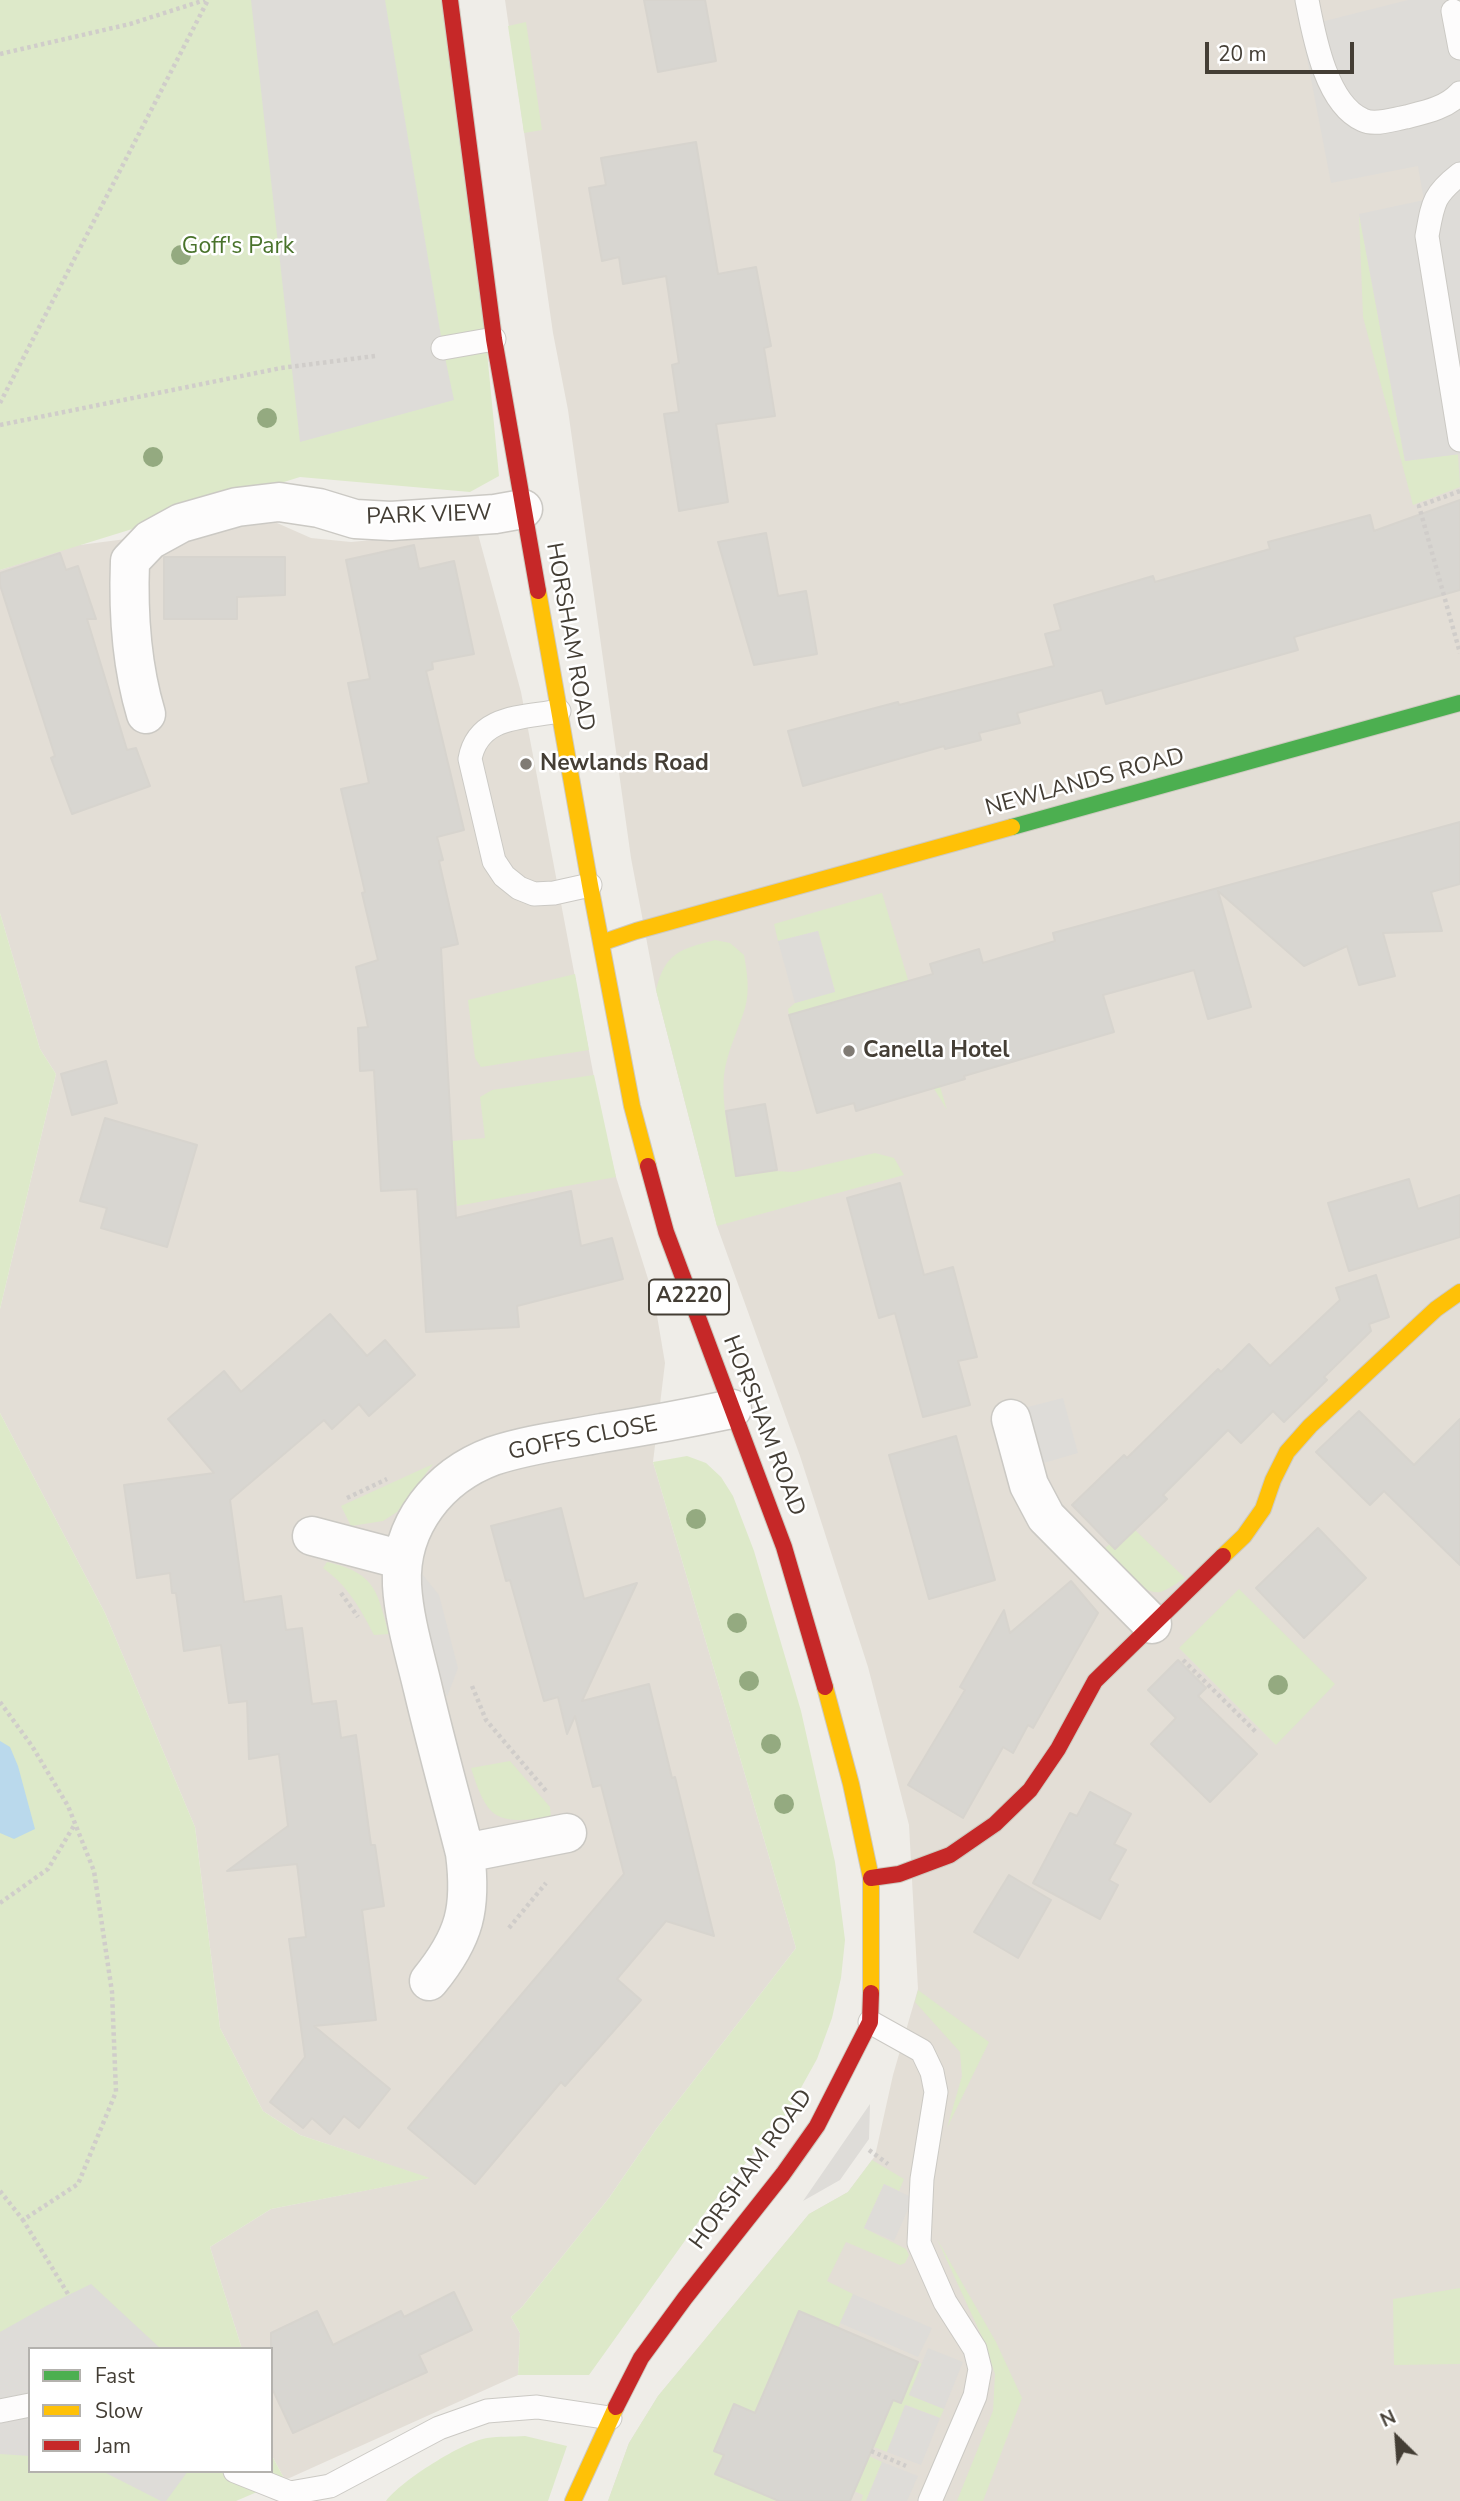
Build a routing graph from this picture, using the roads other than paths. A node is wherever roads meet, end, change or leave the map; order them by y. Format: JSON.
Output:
{"nodes":[{"id":1,"x":450,"y":0,"type":"edge"},
{"id":2,"x":1307,"y":0,"type":"edge"},
{"id":3,"x":1452,"y":11,"type":"dead end"},
{"id":4,"x":1460,"y":48,"type":"edge"},
{"id":5,"x":1460,"y":93,"type":"edge"},
{"id":6,"x":1460,"y":174,"type":"edge"},
{"id":7,"x":494,"y":339,"type":"junction"},
{"id":8,"x":443,"y":348,"type":"dead end"},
{"id":9,"x":1460,"y":439,"type":"edge"},
{"id":10,"x":523,"y":509,"type":"junction"},
{"id":11,"x":1460,"y":704,"type":"edge"},
{"id":12,"x":559,"y":711,"type":"junction"},
{"id":13,"x":146,"y":714,"type":"dead end"},
{"id":14,"x":590,"y":885,"type":"junction"},
{"id":15,"x":600,"y":943,"type":"junction"},
{"id":16,"x":1460,"y":1292,"type":"edge"},
{"id":17,"x":732,"y":1409,"type":"junction"},
{"id":18,"x":1011,"y":1419,"type":"dead end"},
{"id":19,"x":312,"y":1536,"type":"road end"},
{"id":20,"x":403,"y":1560,"type":"junction"},
{"id":21,"x":1152,"y":1625,"type":"junction"},
{"id":22,"x":568,"y":1833,"type":"road end"},
{"id":23,"x":465,"y":1853,"type":"junction"},
{"id":24,"x":871,"y":1878,"type":"junction"},
{"id":25,"x":429,"y":1981,"type":"dead end"},
{"id":26,"x":870,"y":2022,"type":"junction"},
{"id":27,"x":28,"y":2405,"type":"edge"},
{"id":28,"x":0,"y":2411,"type":"edge"},
{"id":29,"x":610,"y":2417,"type":"junction"},
{"id":30,"x":239,"y":2473,"type":"edge"},
{"id":31,"x":573,"y":2501,"type":"edge"},
{"id":32,"x":930,"y":2501,"type":"edge"}],
"edges":[{"from":1,"to":7,"type":"main road","name":"HORSHAM ROAD","number":"A2220"},
{"from":2,"to":5,"type":"lane"},
{"from":3,"to":4,"type":"lane"},
{"from":6,"to":9,"type":"lane"},
{"from":7,"to":8,"type":"lane"},
{"from":7,"to":10,"type":"main road","name":"HORSHAM ROAD","number":"A2220"},
{"from":10,"to":12,"type":"main road","name":"HORSHAM ROAD","number":"A2220"},
{"from":10,"to":13,"type":"street","name":"PARK VIEW"},
{"from":11,"to":15,"type":"main road","name":"NEWLANDS ROAD"},
{"from":12,"to":14,"type":"main road","name":"HORSHAM ROAD","number":"A2220"},
{"from":12,"to":14,"type":"lane"},
{"from":14,"to":15,"type":"main road","name":"HORSHAM ROAD","number":"A2220"},
{"from":15,"to":17,"type":"main road","name":"HORSHAM ROAD","number":"A2220"},
{"from":16,"to":21,"type":"main road"},
{"from":17,"to":20,"type":"street","name":"GOFFS CLOSE"},
{"from":17,"to":24,"type":"main road","name":"HORSHAM ROAD","number":"A2220"},
{"from":18,"to":21,"type":"street"},
{"from":19,"to":20,"type":"street"},
{"from":20,"to":23,"type":"street","name":"GOFFS CLOSE"},
{"from":21,"to":24,"type":"main road"},
{"from":22,"to":23,"type":"street"},
{"from":23,"to":25,"type":"street","name":"GOFFS CLOSE"},
{"from":24,"to":26,"type":"main road","name":"HORSHAM ROAD","number":"A2220"},
{"from":26,"to":29,"type":"main road","name":"HORSHAM ROAD","number":"A2220"},
{"from":26,"to":32,"type":"lane"},
{"from":27,"to":28,"type":"lane"},
{"from":29,"to":30,"type":"lane"},
{"from":29,"to":31,"type":"main road","name":"HORSHAM ROAD","number":"A2220"}]}
